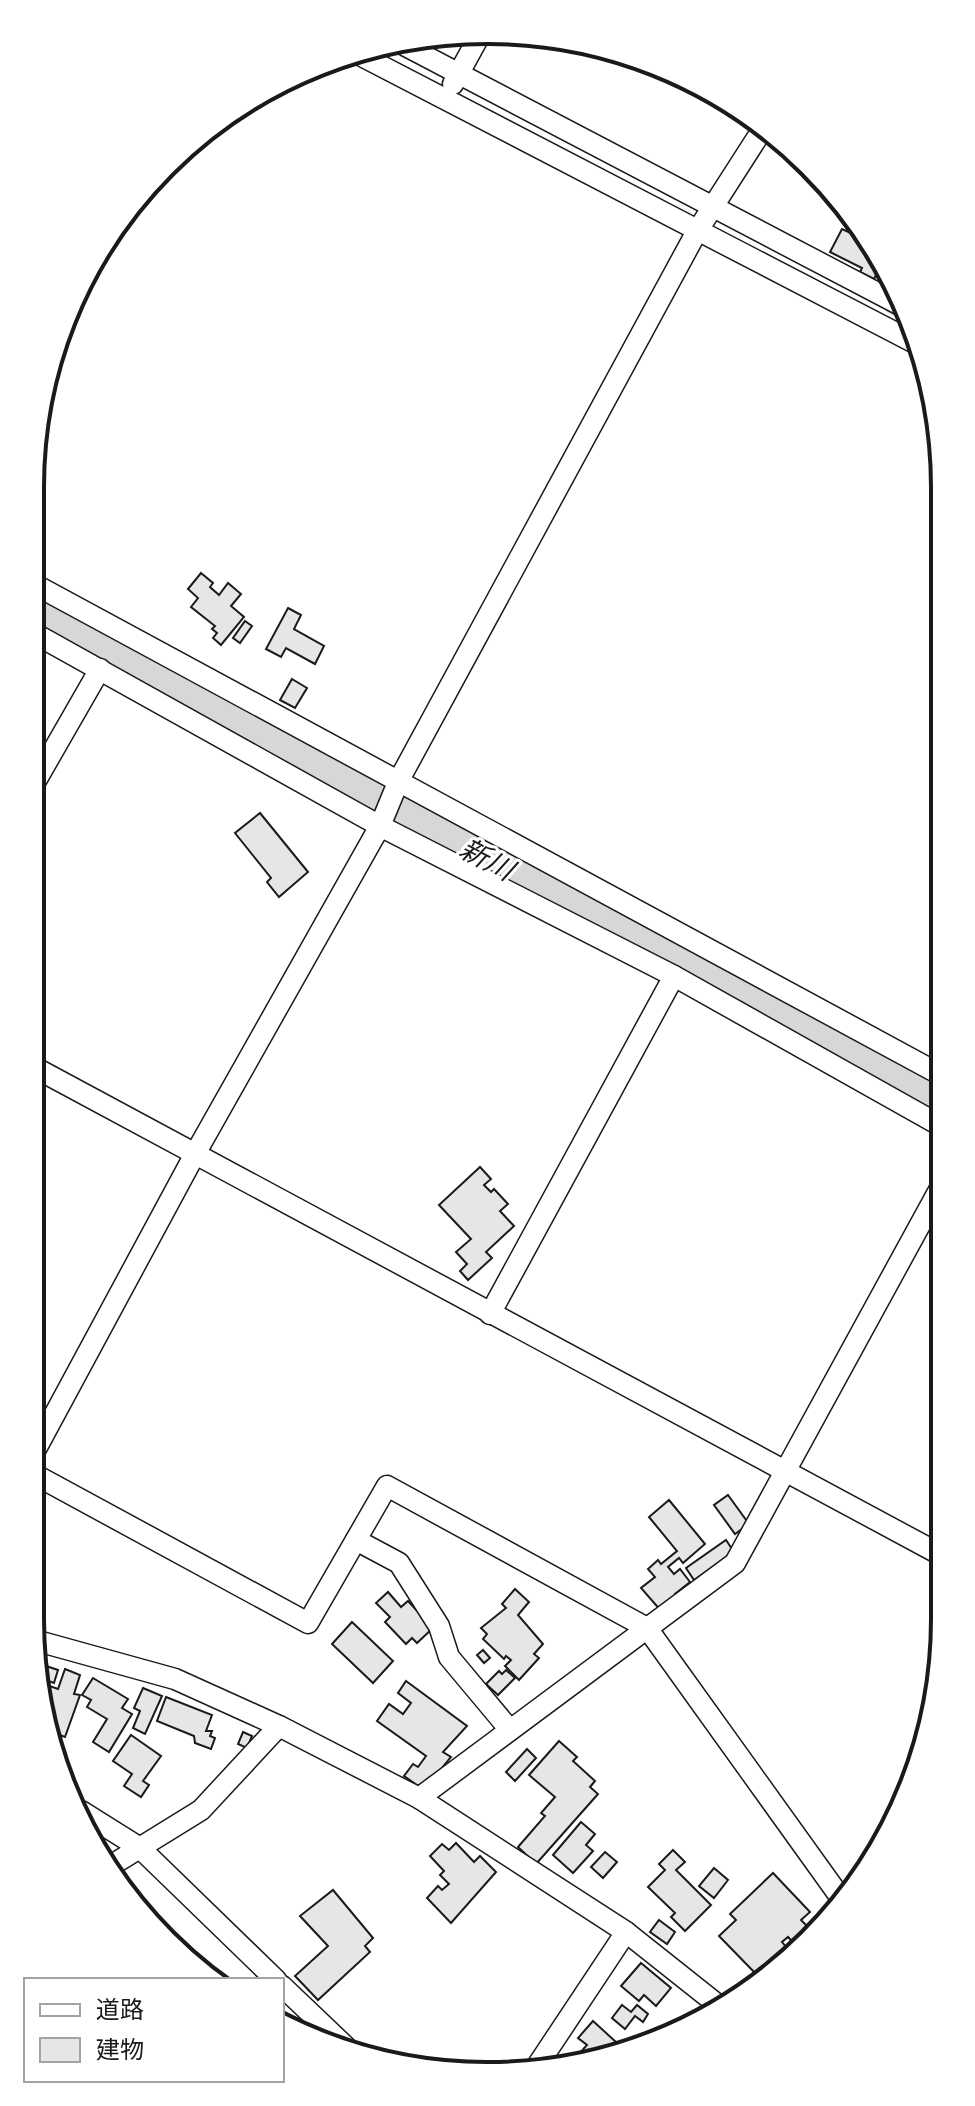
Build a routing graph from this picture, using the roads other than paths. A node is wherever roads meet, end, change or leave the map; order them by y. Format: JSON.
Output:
{"nodes":[{"id":1,"x":474,"y":44,"type":"edge"},
{"id":2,"x":415,"y":51,"type":"edge"},
{"id":3,"x":370,"y":60,"type":"edge"},
{"id":4,"x":458,"y":74,"type":"junction"},
{"id":5,"x":445,"y":98,"type":"junction"},
{"id":6,"x":758,"y":137,"type":"edge"},
{"id":7,"x":713,"y":206,"type":"junction"},
{"id":8,"x":696,"y":233,"type":"junction"},
{"id":9,"x":888,"y":299,"type":"edge"},
{"id":10,"x":903,"y":334,"type":"edge"},
{"id":11,"x":44,"y":590,"type":"edge"},
{"id":12,"x":44,"y":639,"type":"edge"},
{"id":13,"x":100,"y":669,"type":"junction"},
{"id":14,"x":44,"y":767,"type":"edge"},
{"id":15,"x":396,"y":787,"type":"junction"},
{"id":16,"x":380,"y":826,"type":"junction"},
{"id":17,"x":674,"y":976,"type":"junction"},
{"id":18,"x":931,"y":1070,"type":"edge"},
{"id":19,"x":44,"y":1073,"type":"edge"},
{"id":20,"x":931,"y":1120,"type":"edge"},
{"id":21,"x":195,"y":1154,"type":"junction"},
{"id":22,"x":931,"y":1205,"type":"edge"},
{"id":23,"x":490,"y":1314,"type":"junction"},
{"id":24,"x":44,"y":1434,"type":"edge"},
{"id":25,"x":785,"y":1471,"type":"junction"},
{"id":26,"x":44,"y":1480,"type":"edge"},
{"id":27,"x":356,"y":1540,"type":"junction"},
{"id":28,"x":931,"y":1549,"type":"edge"},
{"id":29,"x":647,"y":1628,"type":"junction"},
{"id":30,"x":45,"y":1643,"type":"edge"},
{"id":31,"x":279,"y":1726,"type":"junction"},
{"id":32,"x":510,"y":1730,"type":"junction"},
{"id":33,"x":419,"y":1798,"type":"junction"},
{"id":34,"x":91,"y":1817,"type":"edge"},
{"id":35,"x":140,"y":1848,"type":"junction"},
{"id":36,"x":117,"y":1862,"type":"edge"},
{"id":37,"x":836,"y":1892,"type":"edge"},
{"id":38,"x":626,"y":1932,"type":"junction"},
{"id":39,"x":274,"y":1978,"type":"edge"},
{"id":40,"x":284,"y":1988,"type":"edge"},
{"id":41,"x":713,"y":2000,"type":"edge"},
{"id":42,"x":331,"y":2033,"type":"edge"},
{"id":43,"x":542,"y":2058,"type":"edge"}],
"edges":[{"from":1,"to":4,"type":"street"},
{"from":2,"to":4,"type":"street"},
{"from":3,"to":5,"type":"street"},
{"from":4,"to":5,"type":"street"},
{"from":4,"to":7,"type":"street"},
{"from":5,"to":8,"type":"street"},
{"from":6,"to":7,"type":"street"},
{"from":7,"to":8,"type":"street"},
{"from":7,"to":9,"type":"street"},
{"from":8,"to":10,"type":"street"},
{"from":8,"to":15,"type":"street"},
{"from":11,"to":15,"type":"street"},
{"from":12,"to":13,"type":"street"},
{"from":13,"to":14,"type":"street"},
{"from":13,"to":16,"type":"street"},
{"from":15,"to":16,"type":"street"},
{"from":15,"to":18,"type":"street"},
{"from":16,"to":17,"type":"street"},
{"from":16,"to":21,"type":"street"},
{"from":17,"to":20,"type":"street"},
{"from":17,"to":23,"type":"street"},
{"from":19,"to":21,"type":"street"},
{"from":21,"to":23,"type":"street"},
{"from":21,"to":24,"type":"street"},
{"from":22,"to":25,"type":"street"},
{"from":23,"to":25,"type":"street"},
{"from":25,"to":28,"type":"street"},
{"from":25,"to":29,"type":"street"},
{"from":26,"to":27,"type":"street"},
{"from":27,"to":29,"type":"street"},
{"from":27,"to":32,"type":"street"},
{"from":29,"to":32,"type":"street"},
{"from":29,"to":37,"type":"street"},
{"from":30,"to":31,"type":"street"},
{"from":31,"to":33,"type":"street"},
{"from":31,"to":35,"type":"street"},
{"from":32,"to":33,"type":"street"},
{"from":33,"to":38,"type":"street"},
{"from":34,"to":35,"type":"street"},
{"from":35,"to":36,"type":"street"},
{"from":35,"to":39,"type":"street"},
{"from":38,"to":41,"type":"street"},
{"from":38,"to":43,"type":"street"},
{"from":40,"to":42,"type":"street"}]}
